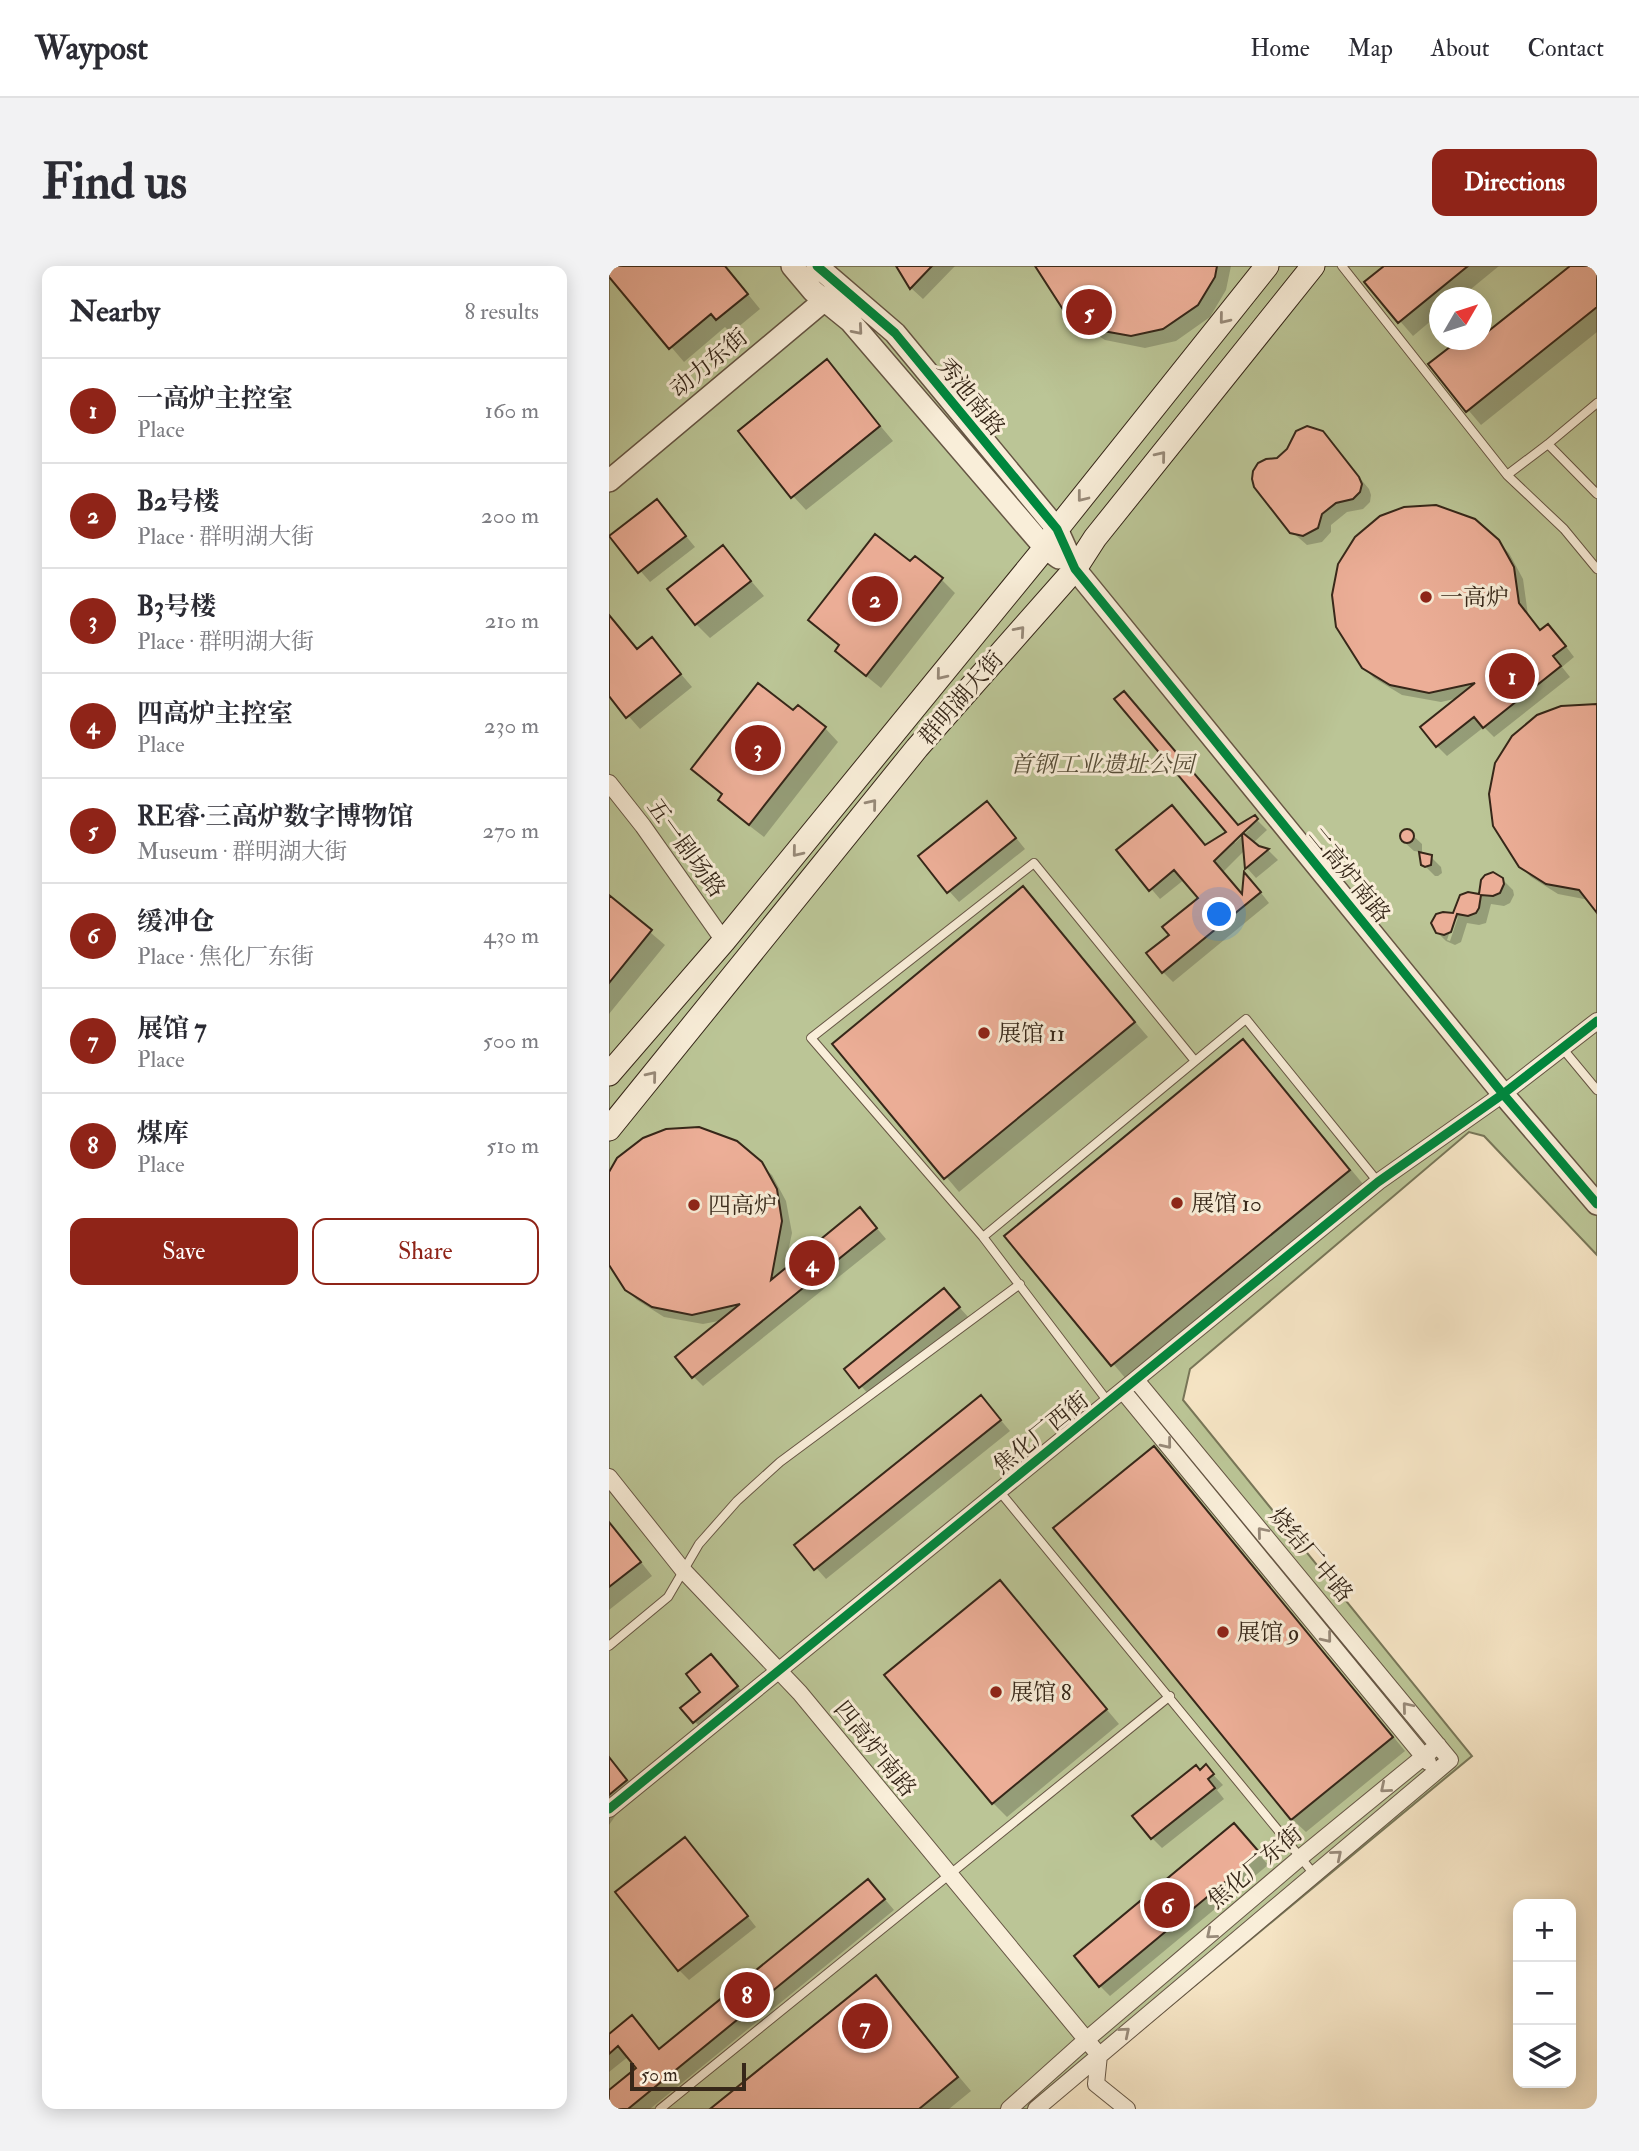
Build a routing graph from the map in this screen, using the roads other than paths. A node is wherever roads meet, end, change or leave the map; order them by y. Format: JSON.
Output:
{"nodes":[{"id":1,"x":792,"y":266,"type":"edge"},
{"id":2,"x":817,"y":266,"type":"edge"},
{"id":3,"x":1267,"y":266,"type":"edge"},
{"id":4,"x":1313,"y":266,"type":"edge"},
{"id":5,"x":1342,"y":266,"type":"edge"},
{"id":6,"x":842,"y":285,"type":"junction"},
{"id":7,"x":824,"y":301,"type":"junction"},
{"id":8,"x":1597,"y":403,"type":"edge"},
{"id":9,"x":1548,"y":444,"type":"junction"},
{"id":10,"x":1507,"y":475,"type":"junction"},
{"id":11,"x":609,"y":481,"type":"edge"},
{"id":12,"x":1597,"y":494,"type":"edge"},
{"id":13,"x":1051,"y":539,"type":"junction"},
{"id":14,"x":1075,"y":569,"type":"junction"},
{"id":15,"x":1597,"y":569,"type":"edge"},
{"id":16,"x":609,"y":783,"type":"edge"},
{"id":17,"x":724,"y":941,"type":"junction"},
{"id":18,"x":1597,"y":1021,"type":"edge"},
{"id":19,"x":1563,"y":1049,"type":"junction"},
{"id":20,"x":1195,"y":1061,"type":"junction"},
{"id":21,"x":609,"y":1074,"type":"edge"},
{"id":22,"x":1597,"y":1090,"type":"edge"},
{"id":23,"x":1503,"y":1094,"type":"junction"},
{"id":24,"x":609,"y":1129,"type":"edge"},
{"id":25,"x":1378,"y":1182,"type":"junction"},
{"id":26,"x":1597,"y":1204,"type":"edge"},
{"id":27,"x":983,"y":1237,"type":"junction"},
{"id":28,"x":1020,"y":1284,"type":"junction"},
{"id":29,"x":1136,"y":1380,"type":"junction"},
{"id":30,"x":1123,"y":1391,"type":"junction"},
{"id":31,"x":1109,"y":1403,"type":"junction"},
{"id":32,"x":609,"y":1477,"type":"edge"},
{"id":33,"x":1000,"y":1492,"type":"junction"},
{"id":34,"x":683,"y":1570,"type":"junction"},
{"id":35,"x":609,"y":1646,"type":"edge"},
{"id":36,"x":778,"y":1669,"type":"junction"},
{"id":37,"x":1170,"y":1696,"type":"junction"},
{"id":38,"x":1439,"y":1745,"type":"junction"},
{"id":39,"x":1424,"y":1756,"type":"junction"},
{"id":40,"x":1450,"y":1760,"type":"joint"},
{"id":41,"x":1436,"y":1772,"type":"junction"},
{"id":42,"x":609,"y":1809,"type":"edge"},
{"id":43,"x":1301,"y":1857,"type":"junction"},
{"id":44,"x":1314,"y":1874,"type":"junction"},
{"id":45,"x":950,"y":1875,"type":"junction"},
{"id":46,"x":1086,"y":2040,"type":"junction"},
{"id":47,"x":1099,"y":2055,"type":"junction"},
{"id":48,"x":660,"y":2109,"type":"edge"},
{"id":49,"x":1009,"y":2109,"type":"edge"},
{"id":50,"x":1036,"y":2109,"type":"edge"},
{"id":51,"x":1128,"y":2109,"type":"edge"}],
"edges":[{"from":1,"to":7,"type":"street","name":"秀池南路"},
{"from":2,"to":6,"type":"street","name":"秀池南路"},
{"from":3,"to":13,"type":"main road","name":"群明湖大街","one_way":true},
{"from":14,"to":4,"type":"main road","name":"群明湖大街","one_way":true},
{"from":5,"to":10,"type":"lane"},
{"from":6,"to":7,"type":"street","name":"动力东街"},
{"from":6,"to":13,"type":"street","name":"秀池南路"},
{"from":7,"to":11,"type":"street","name":"动力东街"},
{"from":7,"to":13,"type":"street","name":"秀池南路","one_way":true},
{"from":8,"to":9,"type":"lane"},
{"from":9,"to":10,"type":"lane"},
{"from":9,"to":12,"type":"lane"},
{"from":10,"to":15,"type":"lane"},
{"from":13,"to":14,"type":"street","name":"秀池南路"},
{"from":13,"to":17,"type":"main road","name":"群明湖大街","one_way":true},
{"from":14,"to":23,"type":"street","name":"二高炉南路"},
{"from":24,"to":14,"type":"main road","name":"群明湖大街","one_way":true},
{"from":16,"to":17,"type":"street","name":"五一剧场路"},
{"from":17,"to":21,"type":"main road","name":"群明湖大街"},
{"from":18,"to":19,"type":"street","name":"焦化厂西街"},
{"from":19,"to":22,"type":"lane"},
{"from":19,"to":23,"type":"street","name":"焦化厂西街"},
{"from":20,"to":25,"type":"lane"},
{"from":20,"to":27,"type":"lane"},
{"from":20,"to":27,"type":"lane"},
{"from":23,"to":25,"type":"street","name":"焦化厂西街"},
{"from":23,"to":26,"type":"street","name":"二高炉南路"},
{"from":25,"to":29,"type":"street","name":"焦化厂西街"},
{"from":27,"to":28,"type":"lane"},
{"from":28,"to":31,"type":"lane"},
{"from":28,"to":34,"type":"lane"},
{"from":29,"to":30,"type":"street","name":"焦化厂西街"},
{"from":38,"to":29,"type":"street","name":"烧结厂中路","one_way":true},
{"from":30,"to":31,"type":"street","name":"焦化厂西街"},
{"from":30,"to":39,"type":"street","name":"烧结厂中路","one_way":true},
{"from":31,"to":33,"type":"street","name":"焦化厂西街"},
{"from":32,"to":34,"type":"street","name":"四高炉南路"},
{"from":33,"to":36,"type":"street","name":"焦化厂西街"},
{"from":33,"to":37,"type":"lane"},
{"from":34,"to":35,"type":"lane"},
{"from":34,"to":36,"type":"street","name":"四高炉南路"},
{"from":36,"to":42,"type":"street","name":"焦化厂西街"},
{"from":36,"to":45,"type":"street","name":"四高炉南路"},
{"from":37,"to":43,"type":"lane"},
{"from":37,"to":45,"type":"lane"},
{"from":38,"to":39,"type":"street","name":"焦化厂东街"},
{"from":38,"to":40,"type":"street","name":"烧结厂中路"},
{"from":39,"to":41,"type":"street","name":"烧结厂中路"},
{"from":39,"to":43,"type":"street","name":"焦化厂东街","one_way":true},
{"from":40,"to":41,"type":"street","name":"焦化厂东街"},
{"from":44,"to":41,"type":"street","name":"焦化厂东街","one_way":true},
{"from":43,"to":44,"type":"lane"},
{"from":43,"to":46,"type":"street","name":"焦化厂东街","one_way":true},
{"from":47,"to":44,"type":"street","name":"焦化厂东街","one_way":true},
{"from":45,"to":46,"type":"street","name":"四高炉南路"},
{"from":45,"to":48,"type":"lane"},
{"from":46,"to":47,"type":"street","name":"四高炉南路"},
{"from":46,"to":49,"type":"street","name":"焦化厂东街"},
{"from":47,"to":50,"type":"street","name":"焦化厂东街"},
{"from":47,"to":51,"type":"street"}]}
